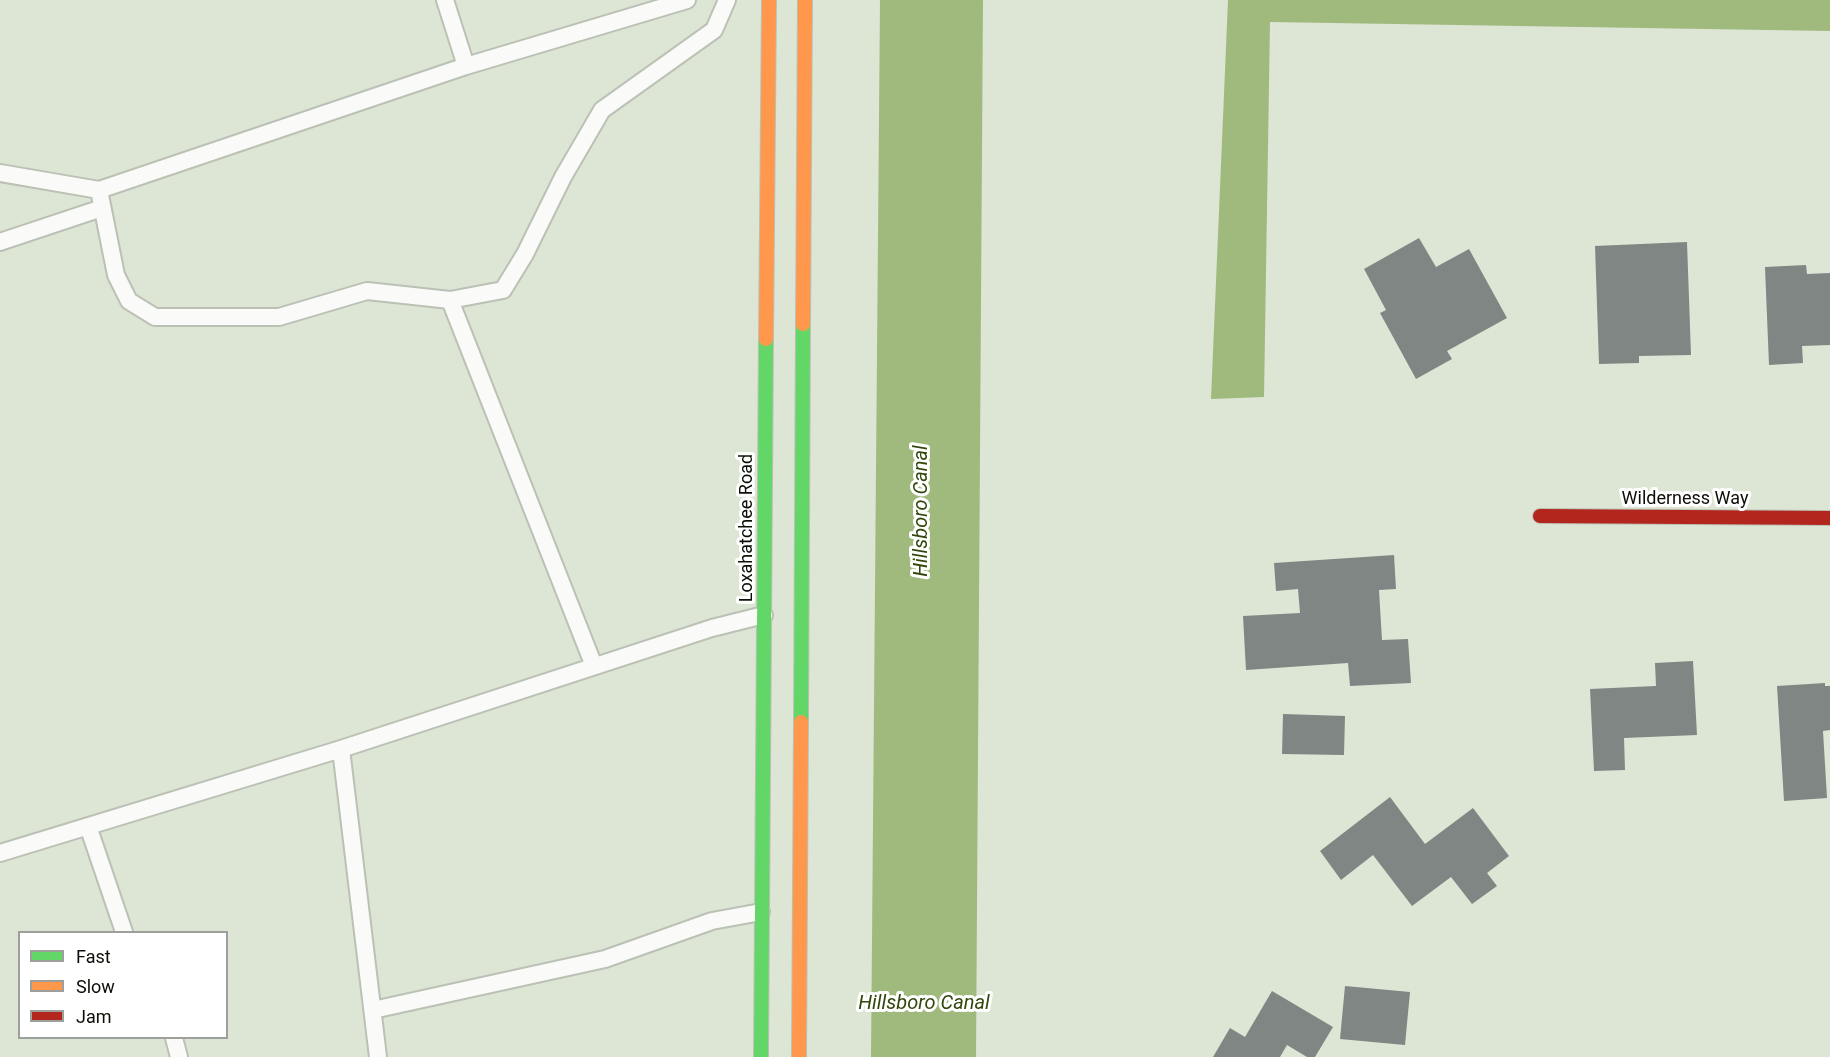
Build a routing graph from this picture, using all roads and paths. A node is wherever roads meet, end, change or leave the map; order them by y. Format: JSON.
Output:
{"nodes":[{"id":1,"x":446,"y":0,"type":"edge"},
{"id":2,"x":687,"y":0,"type":"edge"},
{"id":3,"x":728,"y":0,"type":"edge"},
{"id":4,"x":769,"y":0,"type":"edge"},
{"id":5,"x":805,"y":0,"type":"edge"},
{"id":6,"x":466,"y":66,"type":"junction"},
{"id":7,"x":0,"y":173,"type":"edge"},
{"id":8,"x":99,"y":190,"type":"junction"},
{"id":9,"x":102,"y":208,"type":"junction"},
{"id":10,"x":0,"y":242,"type":"edge"},
{"id":11,"x":450,"y":300,"type":"junction"},
{"id":12,"x":1540,"y":516,"type":"dead end"},
{"id":13,"x":1830,"y":518,"type":"edge"},
{"id":14,"x":764,"y":615,"type":"junction"},
{"id":15,"x":594,"y":666,"type":"junction"},
{"id":16,"x":341,"y":749,"type":"junction"},
{"id":17,"x":88,"y":826,"type":"junction"},
{"id":18,"x":0,"y":853,"type":"edge"},
{"id":19,"x":761,"y":912,"type":"junction"},
{"id":20,"x":123,"y":931,"type":"edge"},
{"id":21,"x":373,"y":1010,"type":"junction"},
{"id":22,"x":174,"y":1039,"type":"edge"},
{"id":23,"x":179,"y":1057,"type":"edge"},
{"id":24,"x":378,"y":1057,"type":"edge"},
{"id":25,"x":761,"y":1057,"type":"edge"},
{"id":26,"x":800,"y":1057,"type":"edge"}],
"edges":[{"from":1,"to":6,"type":"lane"},
{"from":2,"to":6,"type":"lane"},
{"from":3,"to":11,"type":"lane"},
{"from":4,"to":14,"type":"main road","name":"Loxahatchee Road"},
{"from":5,"to":26,"type":"main road"},
{"from":6,"to":8,"type":"lane"},
{"from":7,"to":8,"type":"lane"},
{"from":8,"to":9,"type":"lane"},
{"from":9,"to":10,"type":"lane"},
{"from":9,"to":11,"type":"lane"},
{"from":11,"to":15,"type":"lane"},
{"from":12,"to":13,"type":"main road","name":"Wilderness Way"},
{"from":14,"to":15,"type":"lane"},
{"from":14,"to":19,"type":"main road","name":"Loxahatchee Road"},
{"from":15,"to":16,"type":"lane"},
{"from":16,"to":17,"type":"lane"},
{"from":16,"to":21,"type":"lane"},
{"from":17,"to":18,"type":"lane"},
{"from":17,"to":20,"type":"lane"},
{"from":19,"to":21,"type":"lane"},
{"from":19,"to":25,"type":"main road","name":"Loxahatchee Road"},
{"from":21,"to":24,"type":"lane"},
{"from":22,"to":23,"type":"lane"}]}
